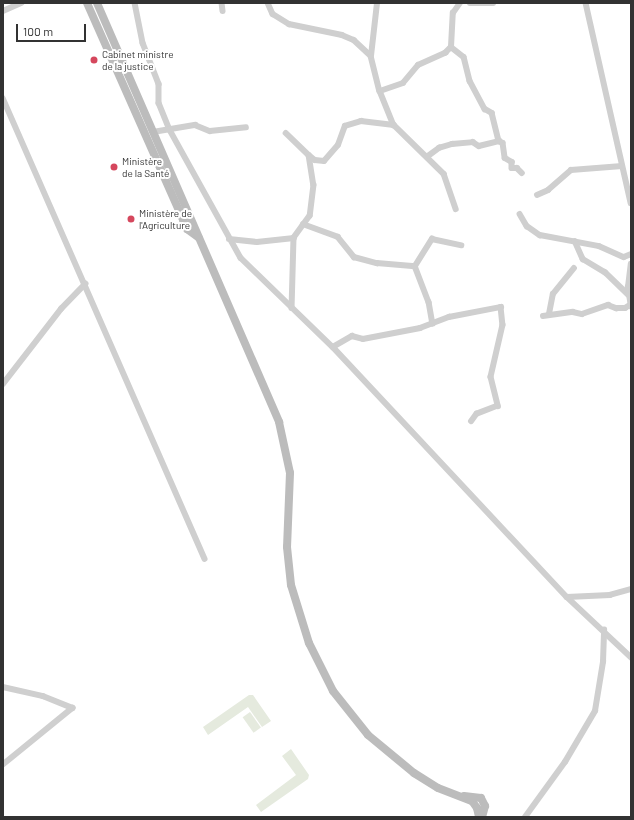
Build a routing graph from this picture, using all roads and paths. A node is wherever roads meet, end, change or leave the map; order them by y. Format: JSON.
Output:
{"nodes":[{"id":1,"x":21,"y":3,"type":"edge"},
{"id":2,"x":88,"y":3,"type":"edge"},
{"id":3,"x":97,"y":3,"type":"edge"},
{"id":4,"x":135,"y":3,"type":"edge"},
{"id":5,"x":222,"y":3,"type":"edge"},
{"id":6,"x":268,"y":3,"type":"edge"},
{"id":7,"x":377,"y":3,"type":"edge"},
{"id":8,"x":460,"y":3,"type":"edge"},
{"id":9,"x":470,"y":3,"type":"edge"},
{"id":10,"x":493,"y":3,"type":"edge"},
{"id":11,"x":586,"y":3,"type":"edge"},
{"id":12,"x":3,"y":11,"type":"edge"},
{"id":13,"x":223,"y":11,"type":"dead end"},
{"id":14,"x":451,"y":47,"type":"junction"},
{"id":15,"x":371,"y":56,"type":"junction"},
{"id":16,"x":380,"y":91,"type":"junction"},
{"id":17,"x":3,"y":98,"type":"edge"},
{"id":18,"x":394,"y":125,"type":"junction"},
{"id":19,"x":246,"y":127,"type":"dead end"},
{"id":20,"x":170,"y":130,"type":"junction"},
{"id":21,"x":153,"y":132,"type":"junction"},
{"id":22,"x":286,"y":133,"type":"dead end"},
{"id":23,"x":499,"y":141,"type":"junction"},
{"id":24,"x":309,"y":155,"type":"junction"},
{"id":25,"x":428,"y":156,"type":"junction"},
{"id":26,"x":622,"y":166,"type":"junction"},
{"id":27,"x":522,"y":173,"type":"dead end"},
{"id":28,"x":538,"y":195,"type":"dead end"},
{"id":29,"x":631,"y":203,"type":"edge"},
{"id":30,"x":456,"y":209,"type":"dead end"},
{"id":31,"x":520,"y":214,"type":"dead end"},
{"id":32,"x":303,"y":224,"type":"junction"},
{"id":33,"x":199,"y":238,"type":"junction"},
{"id":34,"x":294,"y":238,"type":"junction"},
{"id":35,"x":229,"y":239,"type":"junction"},
{"id":36,"x":575,"y":240,"type":"junction"},
{"id":37,"x":461,"y":245,"type":"dead end"},
{"id":38,"x":631,"y":254,"type":"edge"},
{"id":39,"x":631,"y":264,"type":"edge"},
{"id":40,"x":415,"y":266,"type":"junction"},
{"id":41,"x":574,"y":268,"type":"dead end"},
{"id":42,"x":85,"y":284,"type":"junction"},
{"id":43,"x":628,"y":294,"type":"junction"},
{"id":44,"x":630,"y":306,"type":"edge"},
{"id":45,"x":292,"y":308,"type":"junction"},
{"id":46,"x":433,"y":324,"type":"junction"},
{"id":47,"x":333,"y":347,"type":"junction"},
{"id":48,"x":3,"y":384,"type":"edge"},
{"id":49,"x":472,"y":421,"type":"dead end"},
{"id":50,"x":205,"y":559,"type":"dead end"},
{"id":51,"x":631,"y":589,"type":"edge"},
{"id":52,"x":567,"y":597,"type":"junction"},
{"id":53,"x":604,"y":630,"type":"junction"},
{"id":54,"x":631,"y":657,"type":"edge"},
{"id":55,"x":3,"y":687,"type":"edge"},
{"id":56,"x":3,"y":765,"type":"edge"},
{"id":57,"x":463,"y":796,"type":"junction"},
{"id":58,"x":479,"y":817,"type":"edge"},
{"id":59,"x":482,"y":817,"type":"edge"},
{"id":60,"x":525,"y":817,"type":"edge"}],
"edges":[{"from":1,"to":12,"type":"street"},
{"from":2,"to":33,"type":"main road"},
{"from":3,"to":21,"type":"main road"},
{"from":4,"to":20,"type":"street"},
{"from":5,"to":13,"type":"street"},
{"from":6,"to":15,"type":"street"},
{"from":7,"to":15,"type":"street"},
{"from":8,"to":14,"type":"street"},
{"from":9,"to":10,"type":"street"},
{"from":11,"to":26,"type":"street"},
{"from":14,"to":16,"type":"street"},
{"from":14,"to":23,"type":"street"},
{"from":15,"to":16,"type":"street"},
{"from":16,"to":18,"type":"street"},
{"from":17,"to":42,"type":"street"},
{"from":18,"to":24,"type":"street"},
{"from":18,"to":25,"type":"street"},
{"from":19,"to":20,"type":"street"},
{"from":20,"to":21,"type":"street"},
{"from":20,"to":35,"type":"street"},
{"from":21,"to":33,"type":"main road"},
{"from":22,"to":24,"type":"street"},
{"from":23,"to":25,"type":"street"},
{"from":23,"to":27,"type":"street"},
{"from":24,"to":32,"type":"street"},
{"from":25,"to":30,"type":"street"},
{"from":26,"to":28,"type":"street"},
{"from":26,"to":29,"type":"street"},
{"from":31,"to":36,"type":"street"},
{"from":32,"to":34,"type":"street"},
{"from":32,"to":40,"type":"street"},
{"from":33,"to":57,"type":"main road"},
{"from":34,"to":35,"type":"street"},
{"from":34,"to":45,"type":"street"},
{"from":35,"to":45,"type":"street"},
{"from":36,"to":38,"type":"street"},
{"from":36,"to":43,"type":"street"},
{"from":37,"to":40,"type":"street"},
{"from":39,"to":43,"type":"street"},
{"from":40,"to":46,"type":"street"},
{"from":41,"to":44,"type":"street"},
{"from":42,"to":48,"type":"street"},
{"from":42,"to":50,"type":"street"},
{"from":43,"to":44,"type":"street"},
{"from":45,"to":47,"type":"street"},
{"from":46,"to":47,"type":"street"},
{"from":46,"to":49,"type":"street"},
{"from":47,"to":52,"type":"street"},
{"from":51,"to":52,"type":"street"},
{"from":52,"to":53,"type":"street"},
{"from":53,"to":54,"type":"street"},
{"from":53,"to":60,"type":"street"},
{"from":55,"to":56,"type":"street"},
{"from":57,"to":58,"type":"main road"},
{"from":57,"to":59,"type":"main road"}]}
